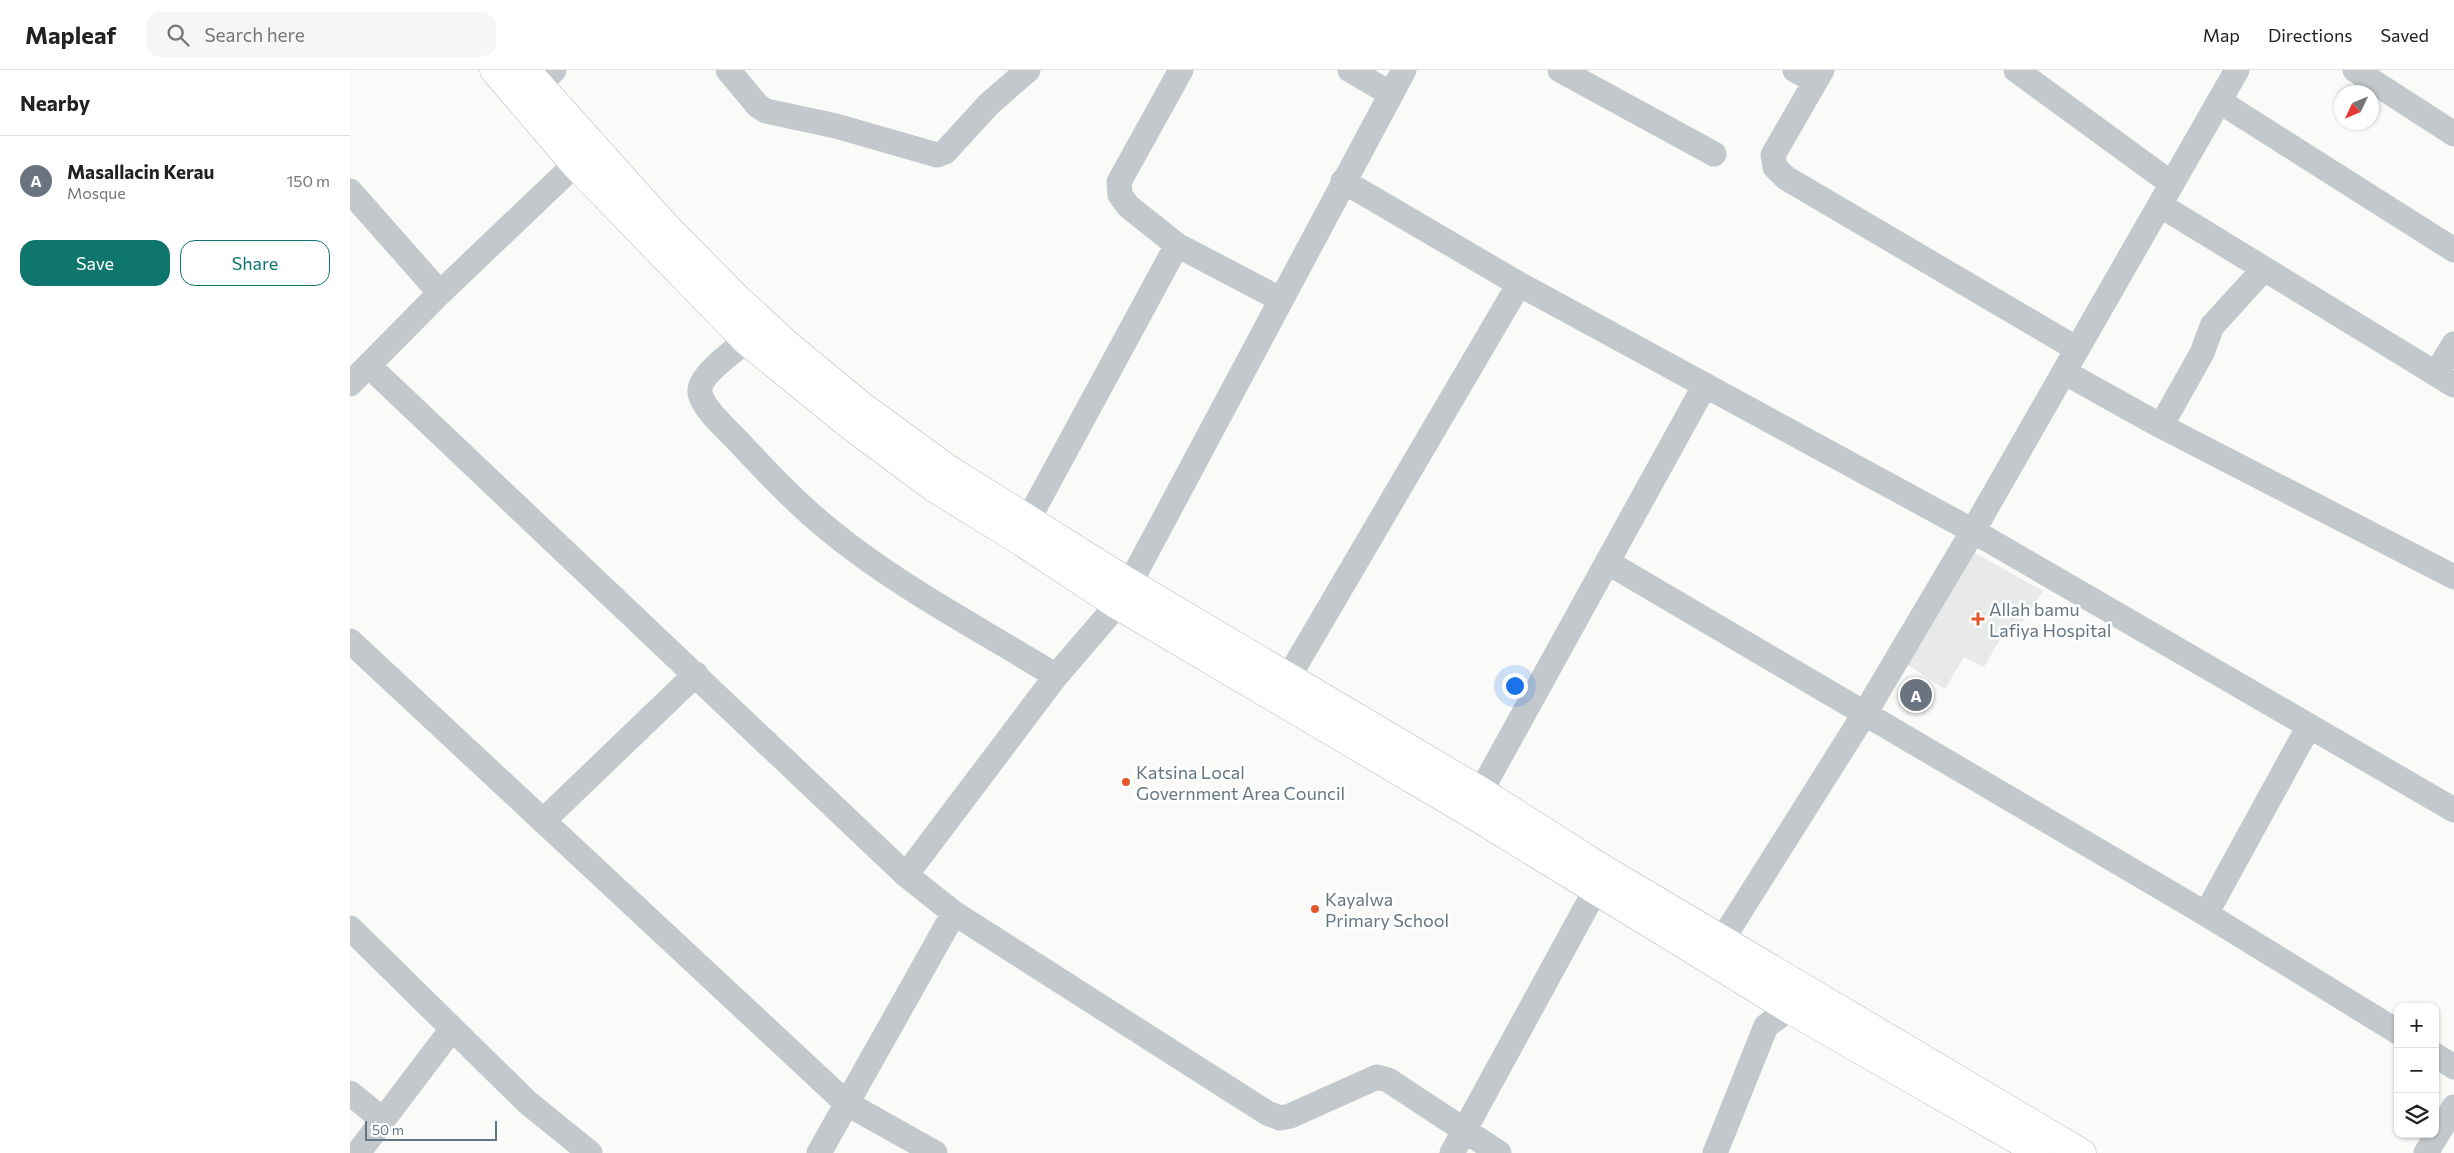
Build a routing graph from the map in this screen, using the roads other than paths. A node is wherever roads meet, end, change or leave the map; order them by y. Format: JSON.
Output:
{"nodes":[{"id":1,"x":494,"y":70,"type":"edge"},
{"id":2,"x":728,"y":70,"type":"edge"},
{"id":3,"x":1028,"y":70,"type":"edge"},
{"id":4,"x":1181,"y":70,"type":"edge"},
{"id":5,"x":1350,"y":70,"type":"edge"},
{"id":6,"x":1404,"y":70,"type":"edge"},
{"id":7,"x":1560,"y":70,"type":"edge"},
{"id":8,"x":2016,"y":70,"type":"edge"},
{"id":9,"x":2237,"y":70,"type":"edge"},
{"id":10,"x":2355,"y":70,"type":"edge"},
{"id":11,"x":1811,"y":74,"type":"edge"},
{"id":12,"x":540,"y":75,"type":"edge"},
{"id":13,"x":1391,"y":94,"type":"junction"},
{"id":14,"x":2220,"y":101,"type":"junction"},
{"id":15,"x":2454,"y":134,"type":"edge"},
{"id":16,"x":1714,"y":154,"type":"dead end"},
{"id":17,"x":584,"y":155,"type":"junction"},
{"id":18,"x":1343,"y":181,"type":"junction"},
{"id":19,"x":2172,"y":184,"type":"junction"},
{"id":20,"x":350,"y":191,"type":"edge"},
{"id":21,"x":2160,"y":205,"type":"junction"},
{"id":22,"x":1177,"y":245,"type":"junction"},
{"id":23,"x":2454,"y":250,"type":"edge"},
{"id":24,"x":2264,"y":269,"type":"junction"},
{"id":25,"x":1519,"y":284,"type":"junction"},
{"id":26,"x":440,"y":293,"type":"junction"},
{"id":27,"x":1280,"y":300,"type":"junction"},
{"id":28,"x":746,"y":341,"type":"junction"},
{"id":29,"x":2454,"y":344,"type":"edge"},
{"id":30,"x":2077,"y":350,"type":"junction"},
{"id":31,"x":2064,"y":372,"type":"junction"},
{"id":32,"x":356,"y":376,"type":"edge"},
{"id":33,"x":2445,"y":379,"type":"edge"},
{"id":34,"x":1705,"y":385,"type":"junction"},
{"id":35,"x":2161,"y":426,"type":"junction"},
{"id":36,"x":1029,"y":518,"type":"junction"},
{"id":37,"x":1973,"y":531,"type":"junction"},
{"id":38,"x":1607,"y":562,"type":"junction"},
{"id":39,"x":2454,"y":578,"type":"edge"},
{"id":40,"x":1124,"y":594,"type":"junction"},
{"id":41,"x":350,"y":641,"type":"edge"},
{"id":42,"x":696,"y":674,"type":"junction"},
{"id":43,"x":1056,"y":676,"type":"junction"},
{"id":44,"x":1288,"y":678,"type":"junction"},
{"id":45,"x":1865,"y":713,"type":"junction"},
{"id":46,"x":2309,"y":726,"type":"junction"},
{"id":47,"x":1480,"y":791,"type":"junction"},
{"id":48,"x":2454,"y":810,"type":"edge"},
{"id":49,"x":543,"y":820,"type":"junction"},
{"id":50,"x":906,"y":875,"type":"junction"},
{"id":51,"x":1595,"y":891,"type":"junction"},
{"id":52,"x":954,"y":913,"type":"junction"},
{"id":53,"x":2206,"y":914,"type":"junction"},
{"id":54,"x":350,"y":928,"type":"edge"},
{"id":55,"x":1722,"y":940,"type":"junction"},
{"id":56,"x":1789,"y":1009,"type":"junction"},
{"id":57,"x":452,"y":1029,"type":"junction"},
{"id":58,"x":2394,"y":1030,"type":"edge"},
{"id":59,"x":2439,"y":1058,"type":"edge"},
{"id":60,"x":2454,"y":1067,"type":"edge"},
{"id":61,"x":350,"y":1093,"type":"edge"},
{"id":62,"x":846,"y":1104,"type":"junction"},
{"id":63,"x":2454,"y":1107,"type":"edge"},
{"id":64,"x":383,"y":1120,"type":"junction"},
{"id":65,"x":1464,"y":1130,"type":"junction"},
{"id":66,"x":582,"y":1151,"type":"edge"},
{"id":67,"x":358,"y":1153,"type":"edge"},
{"id":68,"x":819,"y":1153,"type":"edge"},
{"id":69,"x":935,"y":1153,"type":"edge"},
{"id":70,"x":1452,"y":1153,"type":"edge"},
{"id":71,"x":1499,"y":1153,"type":"edge"},
{"id":72,"x":1715,"y":1153,"type":"edge"},
{"id":73,"x":2040,"y":1153,"type":"edge"},
{"id":74,"x":2082,"y":1153,"type":"edge"},
{"id":75,"x":2426,"y":1153,"type":"edge"}],
"edges":[{"from":1,"to":17,"type":"main road"},
{"from":2,"to":3,"type":"street"},
{"from":4,"to":22,"type":"street"},
{"from":5,"to":13,"type":"street"},
{"from":6,"to":13,"type":"street"},
{"from":7,"to":16,"type":"street"},
{"from":8,"to":19,"type":"street"},
{"from":9,"to":14,"type":"street"},
{"from":10,"to":15,"type":"street"},
{"from":11,"to":30,"type":"street"},
{"from":12,"to":17,"type":"main road"},
{"from":13,"to":18,"type":"street"},
{"from":14,"to":19,"type":"street"},
{"from":14,"to":23,"type":"street"},
{"from":17,"to":26,"type":"street"},
{"from":17,"to":28,"type":"main road"},
{"from":17,"to":36,"type":"main road"},
{"from":18,"to":25,"type":"street"},
{"from":18,"to":27,"type":"street"},
{"from":19,"to":21,"type":"street"},
{"from":20,"to":26,"type":"street"},
{"from":21,"to":24,"type":"street"},
{"from":21,"to":30,"type":"street"},
{"from":22,"to":27,"type":"street"},
{"from":22,"to":36,"type":"street"},
{"from":24,"to":33,"type":"street"},
{"from":24,"to":35,"type":"street"},
{"from":25,"to":34,"type":"street"},
{"from":25,"to":44,"type":"street"},
{"from":26,"to":32,"type":"street"},
{"from":27,"to":40,"type":"street"},
{"from":28,"to":40,"type":"main road"},
{"from":28,"to":43,"type":"street"},
{"from":29,"to":33,"type":"street"},
{"from":30,"to":31,"type":"street"},
{"from":31,"to":35,"type":"street"},
{"from":31,"to":37,"type":"street"},
{"from":32,"to":42,"type":"street"},
{"from":34,"to":37,"type":"street"},
{"from":34,"to":38,"type":"street"},
{"from":35,"to":39,"type":"street"},
{"from":36,"to":40,"type":"main road"},
{"from":37,"to":45,"type":"street"},
{"from":37,"to":46,"type":"street"},
{"from":38,"to":45,"type":"street"},
{"from":38,"to":47,"type":"street"},
{"from":40,"to":43,"type":"street"},
{"from":40,"to":44,"type":"main road"},
{"from":40,"to":51,"type":"main road"},
{"from":41,"to":49,"type":"street"},
{"from":42,"to":49,"type":"street"},
{"from":42,"to":50,"type":"street"},
{"from":43,"to":50,"type":"street"},
{"from":44,"to":47,"type":"main road"},
{"from":45,"to":53,"type":"street"},
{"from":45,"to":55,"type":"street"},
{"from":46,"to":48,"type":"street"},
{"from":46,"to":53,"type":"street"},
{"from":47,"to":55,"type":"main road"},
{"from":49,"to":62,"type":"street"},
{"from":50,"to":52,"type":"street"},
{"from":51,"to":56,"type":"main road"},
{"from":51,"to":65,"type":"street"},
{"from":52,"to":62,"type":"street"},
{"from":52,"to":65,"type":"street"},
{"from":53,"to":58,"type":"street"},
{"from":54,"to":57,"type":"street"},
{"from":55,"to":74,"type":"main road"},
{"from":56,"to":72,"type":"street"},
{"from":56,"to":73,"type":"main road"},
{"from":57,"to":64,"type":"street"},
{"from":57,"to":66,"type":"street"},
{"from":59,"to":60,"type":"street"},
{"from":61,"to":64,"type":"street"},
{"from":62,"to":68,"type":"street"},
{"from":62,"to":69,"type":"street"},
{"from":63,"to":75,"type":"street"},
{"from":64,"to":67,"type":"street"},
{"from":65,"to":70,"type":"street"},
{"from":65,"to":71,"type":"street"}]}
